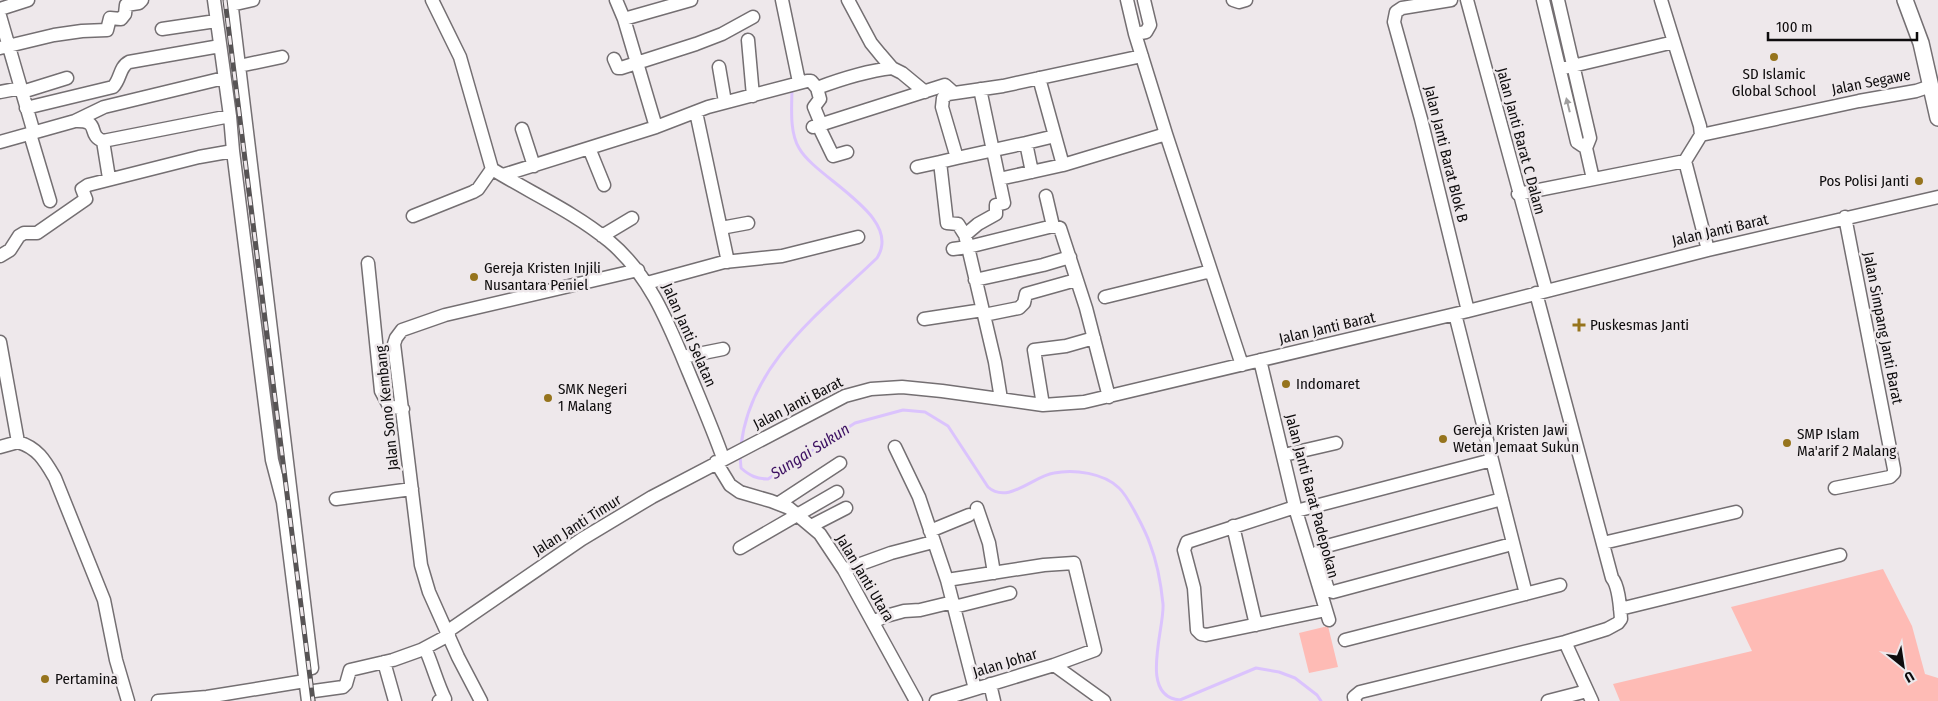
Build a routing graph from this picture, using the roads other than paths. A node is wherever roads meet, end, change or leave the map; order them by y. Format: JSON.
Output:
{"nodes":[{"id":1,"x":28,"y":0,"type":"edge"},
{"id":2,"x":142,"y":0,"type":"edge"},
{"id":3,"x":214,"y":0,"type":"edge"},
{"id":4,"x":253,"y":0,"type":"edge"},
{"id":5,"x":432,"y":0,"type":"edge"},
{"id":6,"x":616,"y":0,"type":"edge"},
{"id":7,"x":691,"y":0,"type":"edge"},
{"id":8,"x":782,"y":0,"type":"edge"},
{"id":9,"x":848,"y":0,"type":"edge"},
{"id":10,"x":1127,"y":0,"type":"edge"},
{"id":11,"x":1144,"y":0,"type":"edge"},
{"id":12,"x":1233,"y":0,"type":"edge"},
{"id":13,"x":1246,"y":0,"type":"edge"},
{"id":14,"x":1450,"y":0,"type":"edge"},
{"id":15,"x":1467,"y":0,"type":"edge"},
{"id":16,"x":1543,"y":0,"type":"edge"},
{"id":17,"x":1558,"y":0,"type":"edge"},
{"id":18,"x":1661,"y":0,"type":"edge"},
{"id":19,"x":1905,"y":0,"type":"edge"},
{"id":20,"x":231,"y":3,"type":"edge"},
{"id":21,"x":0,"y":9,"type":"edge"},
{"id":22,"x":0,"y":16,"type":"edge"},
{"id":23,"x":753,"y":17,"type":"dead end"},
{"id":24,"x":624,"y":19,"type":"junction"},
{"id":25,"x":216,"y":21,"type":"junction"},
{"id":26,"x":162,"y":29,"type":"dead end"},
{"id":27,"x":1135,"y":34,"type":"junction"},
{"id":28,"x":748,"y":40,"type":"dead end"},
{"id":29,"x":1674,"y":42,"type":"junction"},
{"id":30,"x":220,"y":46,"type":"junction"},
{"id":31,"x":4,"y":48,"type":"edge"},
{"id":32,"x":1142,"y":56,"type":"junction"},
{"id":33,"x":282,"y":57,"type":"dead end"},
{"id":34,"x":614,"y":59,"type":"dead end"},
{"id":35,"x":638,"y":63,"type":"junction"},
{"id":36,"x":239,"y":66,"type":"junction"},
{"id":37,"x":1572,"y":66,"type":"junction"},
{"id":38,"x":719,"y":67,"type":"dead end"},
{"id":39,"x":892,"y":68,"type":"junction"},
{"id":40,"x":1560,"y":69,"type":"junction"},
{"id":41,"x":67,"y":78,"type":"dead end"},
{"id":42,"x":224,"y":78,"type":"junction"},
{"id":43,"x":1039,"y":78,"type":"junction"},
{"id":44,"x":798,"y":83,"type":"junction"},
{"id":45,"x":1931,"y":86,"type":"junction"},
{"id":46,"x":816,"y":88,"type":"junction"},
{"id":47,"x":980,"y":89,"type":"junction"},
{"id":48,"x":21,"y":90,"type":"junction"},
{"id":49,"x":0,"y":92,"type":"edge"},
{"id":50,"x":924,"y":92,"type":"junction"},
{"id":51,"x":954,"y":93,"type":"junction"},
{"id":52,"x":753,"y":96,"type":"junction"},
{"id":53,"x":725,"y":102,"type":"junction"},
{"id":54,"x":26,"y":108,"type":"junction"},
{"id":55,"x":696,"y":112,"type":"junction"},
{"id":56,"x":230,"y":116,"type":"junction"},
{"id":57,"x":1938,"y":118,"type":"edge"},
{"id":58,"x":75,"y":122,"type":"junction"},
{"id":59,"x":817,"y":125,"type":"junction"},
{"id":60,"x":656,"y":127,"type":"junction"},
{"id":61,"x":522,"y":129,"type":"dead end"},
{"id":62,"x":32,"y":133,"type":"junction"},
{"id":63,"x":1166,"y":134,"type":"junction"},
{"id":64,"x":1701,"y":135,"type":"junction"},
{"id":65,"x":1054,"y":136,"type":"junction"},
{"id":66,"x":103,"y":140,"type":"junction"},
{"id":67,"x":0,"y":142,"type":"edge"},
{"id":68,"x":1026,"y":143,"type":"junction"},
{"id":69,"x":590,"y":148,"type":"junction"},
{"id":70,"x":1586,"y":148,"type":"junction"},
{"id":71,"x":993,"y":150,"type":"junction"},
{"id":72,"x":233,"y":152,"type":"junction"},
{"id":73,"x":847,"y":152,"type":"dead end"},
{"id":74,"x":958,"y":158,"type":"junction"},
{"id":75,"x":1685,"y":161,"type":"junction"},
{"id":76,"x":940,"y":162,"type":"junction"},
{"id":77,"x":1063,"y":165,"type":"junction"},
{"id":78,"x":534,"y":166,"type":"junction"},
{"id":79,"x":917,"y":166,"type":"dead end"},
{"id":80,"x":498,"y":172,"type":"junction"},
{"id":81,"x":1032,"y":172,"type":"junction"},
{"id":82,"x":110,"y":178,"type":"junction"},
{"id":83,"x":999,"y":179,"type":"junction"},
{"id":84,"x":1593,"y":179,"type":"junction"},
{"id":85,"x":604,"y":185,"type":"dead end"},
{"id":86,"x":1518,"y":194,"type":"junction"},
{"id":87,"x":1046,"y":196,"type":"dead end"},
{"id":88,"x":1938,"y":197,"type":"edge"},
{"id":89,"x":50,"y":201,"type":"dead end"},
{"id":90,"x":413,"y":216,"type":"dead end"},
{"id":91,"x":1845,"y":217,"type":"junction"},
{"id":92,"x":632,"y":218,"type":"dead end"},
{"id":93,"x":748,"y":223,"type":"dead end"},
{"id":94,"x":1053,"y":226,"type":"junction"},
{"id":95,"x":721,"y":228,"type":"junction"},
{"id":96,"x":602,"y":236,"type":"junction"},
{"id":97,"x":858,"y":237,"type":"dead end"},
{"id":98,"x":966,"y":241,"type":"junction"},
{"id":99,"x":953,"y":249,"type":"dead end"},
{"id":100,"x":1708,"y":250,"type":"junction"},
{"id":101,"x":0,"y":256,"type":"edge"},
{"id":102,"x":1070,"y":257,"type":"junction"},
{"id":103,"x":728,"y":262,"type":"junction"},
{"id":104,"x":368,"y":263,"type":"dead end"},
{"id":105,"x":638,"y":270,"type":"junction"},
{"id":106,"x":1211,"y":271,"type":"junction"},
{"id":107,"x":975,"y":280,"type":"junction"},
{"id":108,"x":1076,"y":280,"type":"junction"},
{"id":109,"x":647,"y":283,"type":"junction"},
{"id":110,"x":1541,"y":291,"type":"junction"},
{"id":111,"x":1105,"y":297,"type":"dead end"},
{"id":112,"x":1468,"y":311,"type":"junction"},
{"id":113,"x":983,"y":313,"type":"junction"},
{"id":114,"x":1455,"y":314,"type":"junction"},
{"id":115,"x":924,"y":319,"type":"dead end"},
{"id":116,"x":1094,"y":338,"type":"junction"},
{"id":117,"x":1,"y":348,"type":"edge"},
{"id":118,"x":723,"y":349,"type":"dead end"},
{"id":119,"x":682,"y":357,"type":"junction"},
{"id":120,"x":1260,"y":360,"type":"junction"},
{"id":121,"x":1242,"y":365,"type":"junction"},
{"id":122,"x":1109,"y":397,"type":"junction"},
{"id":123,"x":1001,"y":399,"type":"junction"},
{"id":124,"x":1043,"y":405,"type":"junction"},
{"id":125,"x":403,"y":409,"type":"junction"},
{"id":126,"x":18,"y":442,"type":"junction"},
{"id":127,"x":1336,"y":443,"type":"dead end"},
{"id":128,"x":895,"y":447,"type":"dead end"},
{"id":129,"x":0,"y":448,"type":"edge"},
{"id":130,"x":1284,"y":455,"type":"junction"},
{"id":131,"x":723,"y":459,"type":"junction"},
{"id":132,"x":1492,"y":460,"type":"junction"},
{"id":133,"x":840,"y":463,"type":"dead end"},
{"id":134,"x":1835,"y":488,"type":"dead end"},
{"id":135,"x":412,"y":489,"type":"junction"},
{"id":136,"x":837,"y":492,"type":"dead end"},
{"id":137,"x":336,"y":499,"type":"dead end"},
{"id":138,"x":1502,"y":499,"type":"junction"},
{"id":139,"x":779,"y":503,"type":"junction"},
{"id":140,"x":846,"y":508,"type":"dead end"},
{"id":141,"x":1295,"y":509,"type":"junction"},
{"id":142,"x":1736,"y":512,"type":"dead end"},
{"id":143,"x":797,"y":515,"type":"junction"},
{"id":144,"x":811,"y":526,"type":"junction"},
{"id":145,"x":1233,"y":526,"type":"junction"},
{"id":146,"x":932,"y":537,"type":"junction"},
{"id":147,"x":1603,"y":543,"type":"junction"},
{"id":148,"x":1512,"y":544,"type":"junction"},
{"id":149,"x":740,"y":548,"type":"dead end"},
{"id":150,"x":1840,"y":555,"type":"dead end"},
{"id":151,"x":844,"y":570,"type":"junction"},
{"id":152,"x":994,"y":573,"type":"junction"},
{"id":153,"x":946,"y":580,"type":"junction"},
{"id":154,"x":1560,"y":585,"type":"dead end"},
{"id":155,"x":1010,"y":592,"type":"dead end"},
{"id":156,"x":1526,"y":594,"type":"junction"},
{"id":157,"x":1618,"y":604,"type":"junction"},
{"id":158,"x":953,"y":605,"type":"junction"},
{"id":159,"x":873,"y":622,"type":"junction"},
{"id":160,"x":1256,"y":625,"type":"junction"},
{"id":161,"x":448,"y":633,"type":"junction"},
{"id":162,"x":1345,"y":640,"type":"dead end"},
{"id":163,"x":1564,"y":642,"type":"junction"},
{"id":164,"x":425,"y":648,"type":"junction"},
{"id":165,"x":384,"y":662,"type":"junction"},
{"id":166,"x":1054,"y":665,"type":"junction"},
{"id":167,"x":306,"y":681,"type":"junction"},
{"id":168,"x":990,"y":684,"type":"junction"},
{"id":169,"x":975,"y":689,"type":"junction"},
{"id":170,"x":1589,"y":696,"type":"edge"},
{"id":171,"x":313,"y":698,"type":"edge"},
{"id":172,"x":443,"y":700,"type":"edge"},
{"id":173,"x":128,"y":701,"type":"edge"},
{"id":174,"x":158,"y":701,"type":"edge"},
{"id":175,"x":395,"y":701,"type":"edge"},
{"id":176,"x":481,"y":701,"type":"edge"},
{"id":177,"x":916,"y":701,"type":"edge"},
{"id":178,"x":936,"y":701,"type":"edge"},
{"id":179,"x":994,"y":701,"type":"edge"},
{"id":180,"x":1104,"y":701,"type":"edge"},
{"id":181,"x":1355,"y":701,"type":"edge"},
{"id":182,"x":1548,"y":701,"type":"edge"}],
"edges":[{"from":1,"to":21,"type":"street"},
{"from":2,"to":31,"type":"street"},
{"from":3,"to":25,"type":"street"},
{"from":4,"to":20,"type":"street"},
{"from":5,"to":80,"type":"street"},
{"from":6,"to":24,"type":"street"},
{"from":7,"to":24,"type":"street"},
{"from":8,"to":44,"type":"street"},
{"from":9,"to":39,"type":"street"},
{"from":10,"to":27,"type":"street"},
{"from":11,"to":27,"type":"street"},
{"from":12,"to":13,"type":"street"},
{"from":14,"to":112,"type":"street","name":"Jalan Janti Barat Blok B"},
{"from":15,"to":86,"type":"street","name":"Jalan Janti Barat C Dalam"},
{"from":16,"to":40,"type":"street"},
{"from":17,"to":37,"type":"street"},
{"from":18,"to":29,"type":"street"},
{"from":19,"to":45,"type":"main road"},
{"from":20,"to":36,"type":"street"},
{"from":22,"to":31,"type":"street"},
{"from":23,"to":35,"type":"street"},
{"from":24,"to":35,"type":"street"},
{"from":25,"to":26,"type":"street"},
{"from":25,"to":30,"type":"street"},
{"from":27,"to":32,"type":"street"},
{"from":28,"to":52,"type":"street"},
{"from":29,"to":37,"type":"street"},
{"from":29,"to":64,"type":"street"},
{"from":30,"to":42,"type":"street"},
{"from":30,"to":54,"type":"street"},
{"from":31,"to":48,"type":"street"},
{"from":32,"to":43,"type":"street"},
{"from":32,"to":63,"type":"street"},
{"from":33,"to":36,"type":"street"},
{"from":34,"to":35,"type":"street"},
{"from":35,"to":60,"type":"street"},
{"from":36,"to":171,"type":"street"},
{"from":37,"to":40,"type":"street"},
{"from":37,"to":70,"type":"street"},
{"from":38,"to":53,"type":"street"},
{"from":39,"to":46,"type":"street"},
{"from":39,"to":50,"type":"street"},
{"from":70,"to":40,"type":"street","one_way":true},
{"from":41,"to":48,"type":"street"},
{"from":42,"to":56,"type":"street"},
{"from":42,"to":58,"type":"street"},
{"from":43,"to":47,"type":"street"},
{"from":43,"to":65,"type":"street"},
{"from":44,"to":46,"type":"street"},
{"from":44,"to":52,"type":"street"},
{"from":45,"to":57,"type":"main road"},
{"from":45,"to":64,"type":"street","name":"Jalan Segawe"},
{"from":46,"to":59,"type":"street"},
{"from":47,"to":51,"type":"street"},
{"from":47,"to":71,"type":"street"},
{"from":48,"to":49,"type":"street"},
{"from":48,"to":54,"type":"street"},
{"from":50,"to":51,"type":"street"},
{"from":50,"to":59,"type":"street"},
{"from":51,"to":74,"type":"street"},
{"from":52,"to":53,"type":"street"},
{"from":53,"to":55,"type":"street"},
{"from":54,"to":62,"type":"street"},
{"from":55,"to":60,"type":"street"},
{"from":55,"to":95,"type":"street"},
{"from":56,"to":66,"type":"street"},
{"from":56,"to":72,"type":"street"},
{"from":58,"to":62,"type":"street"},
{"from":58,"to":66,"type":"street"},
{"from":59,"to":73,"type":"street"},
{"from":60,"to":69,"type":"street"},
{"from":61,"to":78,"type":"street"},
{"from":62,"to":67,"type":"street"},
{"from":62,"to":89,"type":"street"},
{"from":63,"to":77,"type":"street"},
{"from":63,"to":106,"type":"street"},
{"from":64,"to":75,"type":"street"},
{"from":65,"to":68,"type":"street"},
{"from":65,"to":77,"type":"street"},
{"from":66,"to":82,"type":"street"},
{"from":68,"to":71,"type":"street"},
{"from":68,"to":81,"type":"street"},
{"from":69,"to":78,"type":"street"},
{"from":69,"to":85,"type":"street"},
{"from":70,"to":84,"type":"street"},
{"from":71,"to":74,"type":"street"},
{"from":71,"to":83,"type":"street"},
{"from":72,"to":82,"type":"street"},
{"from":72,"to":167,"type":"street"},
{"from":74,"to":76,"type":"street"},
{"from":75,"to":84,"type":"street"},
{"from":75,"to":100,"type":"street"},
{"from":76,"to":79,"type":"street"},
{"from":76,"to":98,"type":"street"},
{"from":77,"to":81,"type":"street"},
{"from":78,"to":80,"type":"street"},
{"from":80,"to":90,"type":"street"},
{"from":80,"to":96,"type":"street","name":"Jalan Janti Selatan"},
{"from":81,"to":83,"type":"street"},
{"from":82,"to":101,"type":"street"},
{"from":83,"to":98,"type":"street"},
{"from":84,"to":86,"type":"street"},
{"from":86,"to":110,"type":"street","name":"Jalan Janti Barat C Dalam"},
{"from":87,"to":94,"type":"street"},
{"from":88,"to":91,"type":"street","name":"Jalan Janti Barat"},
{"from":91,"to":100,"type":"street","name":"Jalan Janti Barat"},
{"from":91,"to":134,"type":"street","name":"Jalan Simpang Janti Barat"},
{"from":92,"to":96,"type":"street"},
{"from":93,"to":95,"type":"street"},
{"from":94,"to":98,"type":"street"},
{"from":94,"to":102,"type":"street"},
{"from":95,"to":103,"type":"street"},
{"from":96,"to":105,"type":"street","name":"Jalan Janti Selatan"},
{"from":97,"to":103,"type":"street"},
{"from":98,"to":99,"type":"street"},
{"from":98,"to":107,"type":"street"},
{"from":100,"to":110,"type":"street","name":"Jalan Janti Barat"},
{"from":102,"to":107,"type":"street"},
{"from":102,"to":108,"type":"street"},
{"from":103,"to":109,"type":"street"},
{"from":104,"to":125,"type":"street"},
{"from":105,"to":109,"type":"street","name":"Jalan Janti Selatan"},
{"from":105,"to":125,"type":"street","name":"Jalan Sono Kembang"},
{"from":106,"to":111,"type":"street"},
{"from":106,"to":121,"type":"street"},
{"from":107,"to":113,"type":"street"},
{"from":108,"to":113,"type":"street"},
{"from":108,"to":116,"type":"street"},
{"from":109,"to":119,"type":"street","name":"Jalan Janti Selatan"},
{"from":110,"to":112,"type":"street","name":"Jalan Janti Barat"},
{"from":110,"to":147,"type":"street","name":"Jalan Janti Barat C Dalam"},
{"from":112,"to":114,"type":"street","name":"Jalan Janti Barat"},
{"from":113,"to":115,"type":"street"},
{"from":113,"to":123,"type":"street"},
{"from":114,"to":120,"type":"street","name":"Jalan Janti Barat"},
{"from":114,"to":132,"type":"street"},
{"from":116,"to":122,"type":"street"},
{"from":116,"to":124,"type":"street"},
{"from":117,"to":126,"type":"street"},
{"from":118,"to":119,"type":"street"},
{"from":119,"to":131,"type":"street","name":"Jalan Janti Selatan"},
{"from":120,"to":121,"type":"street","name":"Jalan Janti Barat"},
{"from":120,"to":130,"type":"street","name":"Jalan Janti Barat Padepokan"},
{"from":121,"to":122,"type":"street","name":"Jalan Janti Barat"},
{"from":122,"to":124,"type":"street","name":"Jalan Janti Barat"},
{"from":123,"to":124,"type":"street","name":"Jalan Janti Barat"},
{"from":123,"to":131,"type":"street","name":"Jalan Janti Barat"},
{"from":125,"to":135,"type":"street","name":"Jalan Sono Kembang"},
{"from":126,"to":129,"type":"street"},
{"from":126,"to":173,"type":"street"},
{"from":127,"to":130,"type":"street"},
{"from":128,"to":146,"type":"street"},
{"from":130,"to":141,"type":"street","name":"Jalan Janti Barat Padepokan"},
{"from":131,"to":139,"type":"street","name":"Jalan Janti Utara"},
{"from":131,"to":161,"type":"street","name":"Jalan Janti Timur"},
{"from":132,"to":138,"type":"street"},
{"from":132,"to":141,"type":"street"},
{"from":133,"to":139,"type":"street"},
{"from":135,"to":137,"type":"street"},
{"from":135,"to":161,"type":"street","name":"Jalan Sono Kembang"},
{"from":136,"to":143,"type":"street"},
{"from":138,"to":148,"type":"street"},
{"from":138,"to":148,"type":"street"},
{"from":139,"to":143,"type":"street","name":"Jalan Janti Utara"},
{"from":140,"to":144,"type":"street"},
{"from":141,"to":145,"type":"street"},
{"from":141,"to":160,"type":"street","name":"Jalan Janti Barat Padepokan"},
{"from":142,"to":147,"type":"street"},
{"from":143,"to":144,"type":"street","name":"Jalan Janti Utara"},
{"from":143,"to":149,"type":"street"},
{"from":144,"to":151,"type":"street","name":"Jalan Janti Utara"},
{"from":145,"to":160,"type":"street"},
{"from":145,"to":160,"type":"street"},
{"from":146,"to":151,"type":"street"},
{"from":146,"to":152,"type":"street"},
{"from":146,"to":153,"type":"street"},
{"from":147,"to":157,"type":"street","name":"Jalan Janti Barat C Dalam"},
{"from":148,"to":156,"type":"street"},
{"from":150,"to":157,"type":"street"},
{"from":151,"to":159,"type":"street","name":"Jalan Janti Utara"},
{"from":152,"to":153,"type":"street"},
{"from":152,"to":166,"type":"street"},
{"from":153,"to":158,"type":"street"},
{"from":154,"to":156,"type":"street"},
{"from":155,"to":158,"type":"street"},
{"from":156,"to":162,"type":"street"},
{"from":157,"to":163,"type":"street"},
{"from":158,"to":159,"type":"street"},
{"from":158,"to":169,"type":"street"},
{"from":159,"to":177,"type":"street","name":"Jalan Janti Utara"},
{"from":161,"to":164,"type":"street","name":"Jalan Janti Timur"},
{"from":161,"to":176,"type":"street","name":"Jalan Sono Kembang"},
{"from":163,"to":170,"type":"street"},
{"from":163,"to":181,"type":"street"},
{"from":164,"to":165,"type":"street","name":"Jalan Janti Timur"},
{"from":164,"to":172,"type":"street"},
{"from":165,"to":171,"type":"street","name":"Jalan Janti Timur"},
{"from":165,"to":175,"type":"street"},
{"from":166,"to":168,"type":"street","name":"Jalan Johar"},
{"from":166,"to":180,"type":"street","name":"Jalan Johar"},
{"from":167,"to":171,"type":"street"},
{"from":167,"to":174,"type":"street"},
{"from":168,"to":169,"type":"street","name":"Jalan Johar"},
{"from":168,"to":179,"type":"street"},
{"from":169,"to":178,"type":"street","name":"Jalan Johar"},
{"from":170,"to":182,"type":"street"}]}
